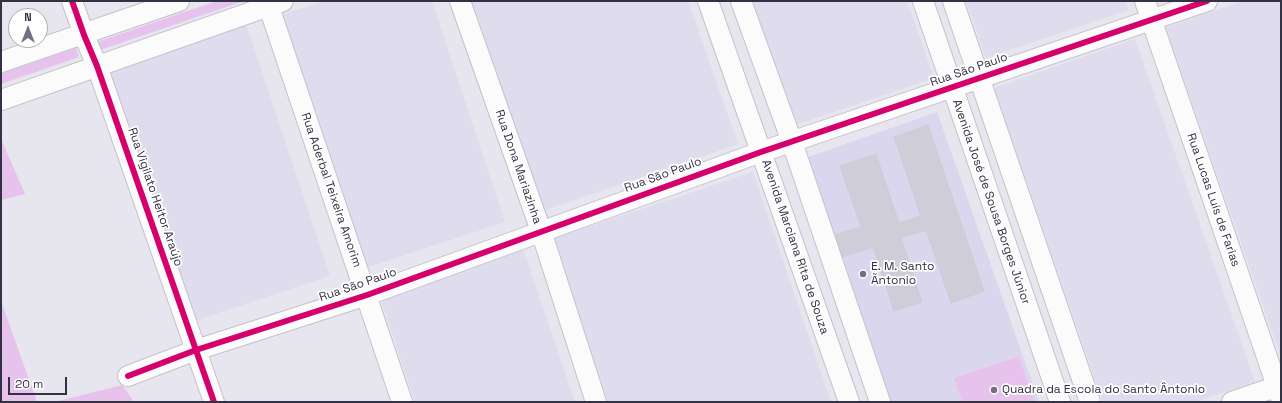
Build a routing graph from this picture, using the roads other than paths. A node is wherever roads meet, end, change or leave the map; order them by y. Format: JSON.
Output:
{"nodes":[{"id":1,"x":72,"y":1,"type":"edge"},
{"id":2,"x":179,"y":1,"type":"edge"},
{"id":3,"x":460,"y":1,"type":"edge"},
{"id":4,"x":708,"y":1,"type":"edge"},
{"id":5,"x":741,"y":1,"type":"edge"},
{"id":6,"x":923,"y":1,"type":"edge"},
{"id":7,"x":954,"y":1,"type":"edge"},
{"id":8,"x":1145,"y":1,"type":"edge"},
{"id":9,"x":1207,"y":1,"type":"edge"},
{"id":10,"x":272,"y":3,"type":"edge"},
{"id":11,"x":1151,"y":21,"type":"junction"},
{"id":12,"x":84,"y":35,"type":"junction"},
{"id":13,"x":1,"y":62,"type":"edge"},
{"id":14,"x":98,"y":66,"type":"junction"},
{"id":15,"x":981,"y":77,"type":"junction"},
{"id":16,"x":952,"y":87,"type":"junction"},
{"id":17,"x":1,"y":100,"type":"edge"},
{"id":18,"x":792,"y":142,"type":"junction"},
{"id":19,"x":761,"y":152,"type":"junction"},
{"id":20,"x":541,"y":231,"type":"junction"},
{"id":21,"x":367,"y":295,"type":"junction"},
{"id":22,"x":196,"y":350,"type":"junction"},
{"id":23,"x":128,"y":376,"type":"dead end"},
{"id":24,"x":1280,"y":390,"type":"edge"},
{"id":25,"x":878,"y":396,"type":"edge"},
{"id":26,"x":214,"y":402,"type":"edge"},
{"id":27,"x":402,"y":402,"type":"edge"},
{"id":28,"x":596,"y":402,"type":"edge"},
{"id":29,"x":849,"y":402,"type":"edge"},
{"id":30,"x":1060,"y":402,"type":"edge"},
{"id":31,"x":1090,"y":402,"type":"edge"},
{"id":32,"x":1232,"y":402,"type":"edge"}],
"edges":[{"from":1,"to":12,"type":"street","name":"Rua Vigilato Heitor Araújo"},
{"from":2,"to":12,"type":"street"},
{"from":3,"to":20,"type":"street","name":"Rua Dona Mariazinha"},
{"from":4,"to":19,"type":"street","name":"Avenida Marciana Rita de Souza"},
{"from":5,"to":18,"type":"street"},
{"from":6,"to":16,"type":"street","name":"Avenida José de Sousa Borges Júnior"},
{"from":7,"to":15,"type":"street"},
{"from":8,"to":11,"type":"street","name":"Rua Lucas Luís de Farias"},
{"from":9,"to":11,"type":"street","name":"Rua São Paulo"},
{"from":10,"to":14,"type":"street"},
{"from":10,"to":21,"type":"street","name":"Rua Aderbal Teixeira Amorim"},
{"from":11,"to":15,"type":"street","name":"Rua São Paulo"},
{"from":11,"to":24,"type":"street","name":"Rua Lucas Luís de Farias"},
{"from":12,"to":13,"type":"street"},
{"from":12,"to":14,"type":"street","name":"Rua Vigilato Heitor Araújo"},
{"from":14,"to":17,"type":"street"},
{"from":14,"to":22,"type":"street","name":"Rua Vigilato Heitor Araújo"},
{"from":15,"to":16,"type":"street","name":"Rua São Paulo"},
{"from":15,"to":31,"type":"street"},
{"from":16,"to":18,"type":"street","name":"Rua São Paulo"},
{"from":16,"to":30,"type":"street","name":"Avenida José de Sousa Borges Júnior"},
{"from":18,"to":19,"type":"street","name":"Rua São Paulo"},
{"from":18,"to":25,"type":"street"},
{"from":19,"to":20,"type":"street","name":"Rua São Paulo"},
{"from":19,"to":29,"type":"street","name":"Avenida Marciana Rita de Souza"},
{"from":20,"to":21,"type":"street","name":"Rua São Paulo"},
{"from":20,"to":28,"type":"street","name":"Rua Dona Mariazinha"},
{"from":21,"to":22,"type":"street","name":"Rua São Paulo"},
{"from":21,"to":27,"type":"street","name":"Rua Aderbal Teixeira Amorim"},
{"from":22,"to":23,"type":"street","name":"Rua São Paulo"},
{"from":22,"to":26,"type":"street","name":"Rua Vigilato Heitor Araújo"},
{"from":24,"to":32,"type":"street"},
{"from":25,"to":29,"type":"street"}]}
